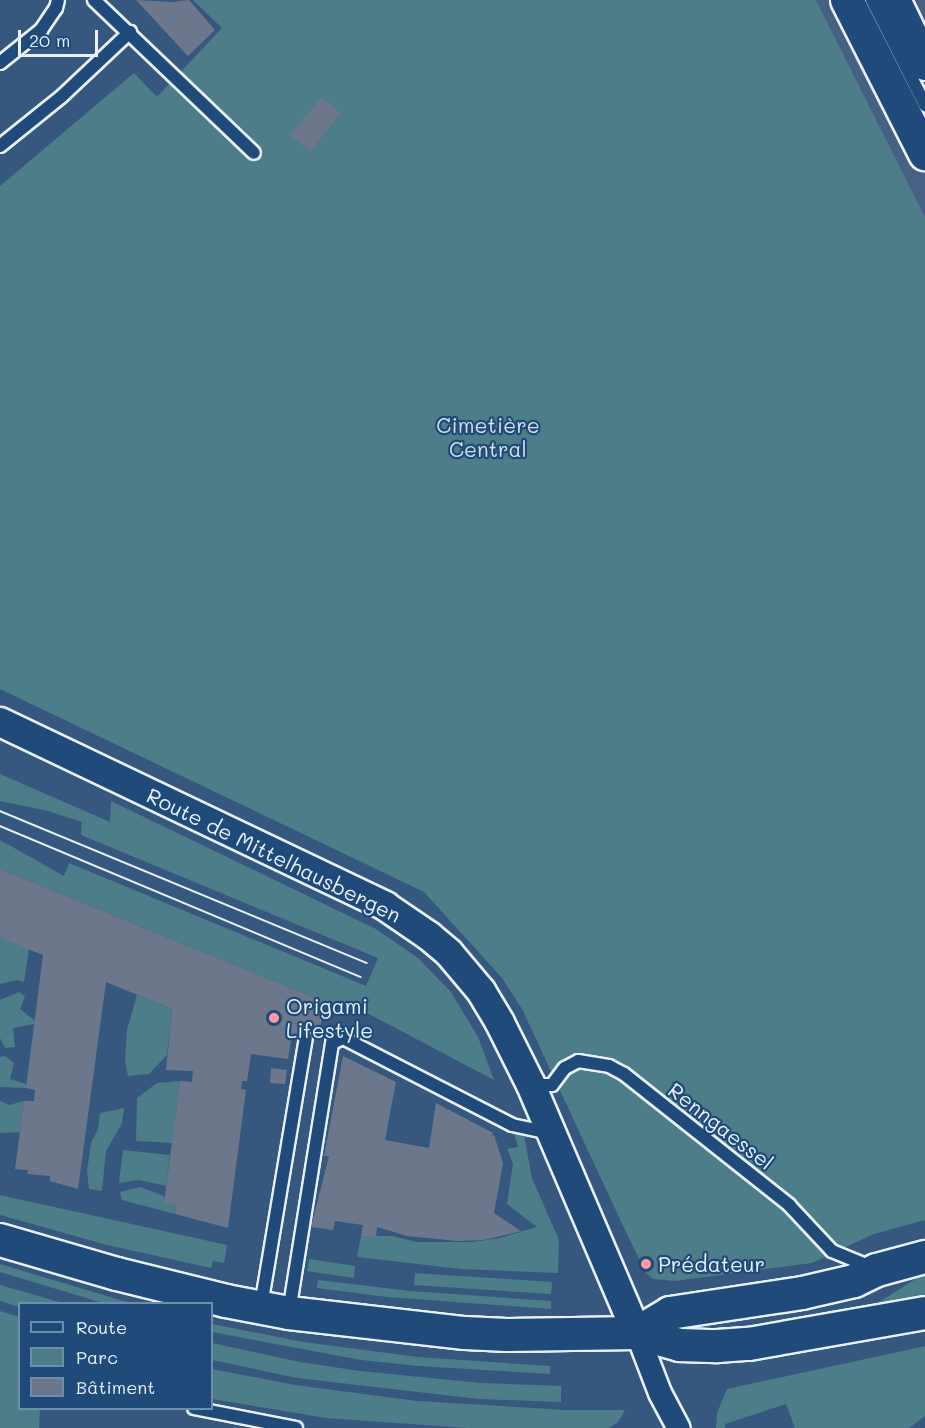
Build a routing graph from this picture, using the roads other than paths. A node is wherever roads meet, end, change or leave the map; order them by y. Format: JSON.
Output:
{"nodes":[{"id":1,"x":58,"y":0,"type":"edge"},
{"id":2,"x":94,"y":0,"type":"edge"},
{"id":3,"x":847,"y":0,"type":"edge"},
{"id":4,"x":872,"y":0,"type":"edge"},
{"id":5,"x":894,"y":0,"type":"edge"},
{"id":6,"x":130,"y":32,"type":"junction"},
{"id":7,"x":0,"y":63,"type":"edge"},
{"id":8,"x":925,"y":64,"type":"edge"},
{"id":9,"x":925,"y":105,"type":"edge"},
{"id":10,"x":0,"y":146,"type":"edge"},
{"id":11,"x":254,"y":153,"type":"dead end"},
{"id":12,"x":925,"y":154,"type":"edge"},
{"id":13,"x":0,"y":722,"type":"edge"},
{"id":14,"x":306,"y":1038,"type":"dead end"},
{"id":15,"x":531,"y":1085,"type":"junction"},
{"id":16,"x":550,"y":1133,"type":"junction"},
{"id":17,"x":0,"y":1240,"type":"edge"},
{"id":18,"x":925,"y":1257,"type":"edge"},
{"id":19,"x":878,"y":1270,"type":"junction"},
{"id":20,"x":275,"y":1310,"type":"junction"},
{"id":21,"x":925,"y":1313,"type":"edge"},
{"id":22,"x":637,"y":1333,"type":"junction"},
{"id":23,"x":204,"y":1410,"type":"edge"},
{"id":24,"x":296,"y":1428,"type":"edge"},
{"id":25,"x":678,"y":1428,"type":"edge"}],
"edges":[{"from":1,"to":7,"type":"lane"},
{"from":2,"to":6,"type":"lane"},
{"from":3,"to":12,"type":"main road"},
{"from":4,"to":9,"type":"lane"},
{"from":5,"to":8,"type":"main road"},
{"from":6,"to":10,"type":"lane"},
{"from":6,"to":11,"type":"lane"},
{"from":13,"to":15,"type":"street","name":"Route de Mittelhausbergen"},
{"from":14,"to":20,"type":"lane"},
{"from":15,"to":16,"type":"street","name":"Route de Mittelhausbergen"},
{"from":15,"to":19,"type":"lane","name":"Renngaessel"},
{"from":16,"to":20,"type":"lane"},
{"from":16,"to":22,"type":"street","name":"Route de Mittelhausbergen"},
{"from":17,"to":20,"type":"main road"},
{"from":18,"to":19,"type":"main road"},
{"from":19,"to":22,"type":"main road"},
{"from":20,"to":22,"type":"main road"},
{"from":21,"to":22,"type":"main road"},
{"from":22,"to":25,"type":"street"},
{"from":23,"to":24,"type":"lane"}]}
